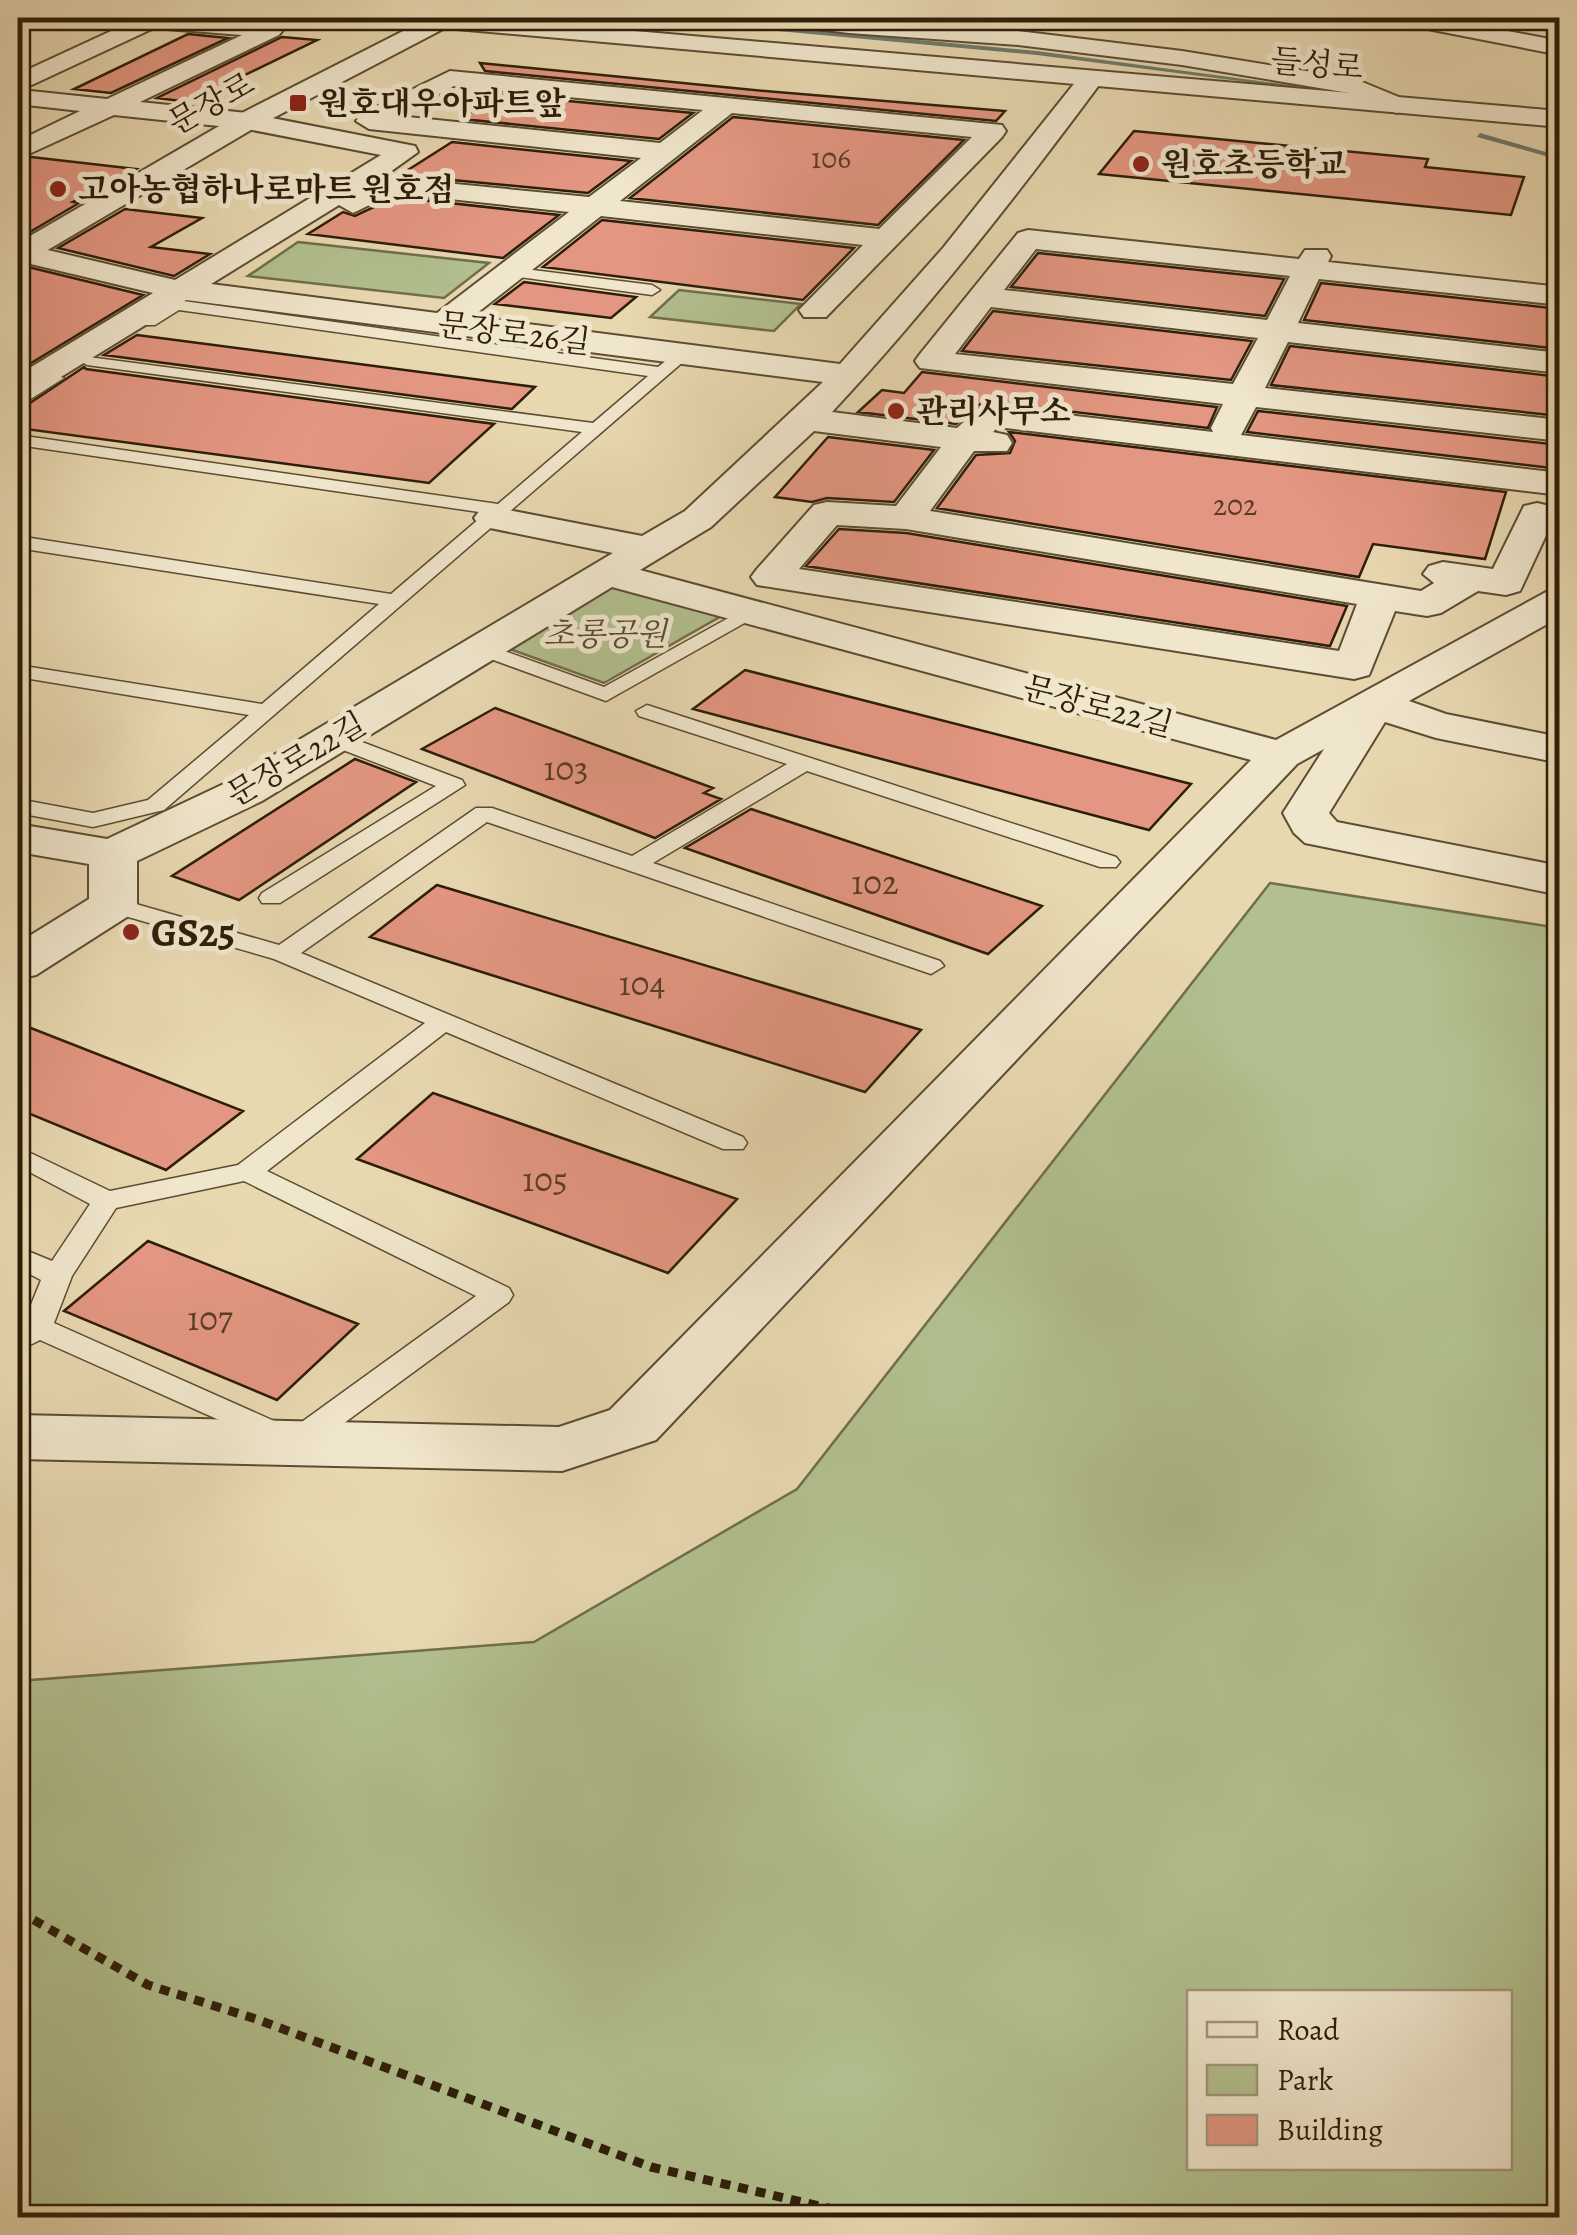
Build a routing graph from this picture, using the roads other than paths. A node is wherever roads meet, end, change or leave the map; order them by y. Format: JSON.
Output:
{"nodes":[{"id":1,"x":28,"y":18,"type":"edge"},
{"id":2,"x":112,"y":18,"type":"edge"},
{"id":3,"x":411,"y":18,"type":"edge"},
{"id":4,"x":614,"y":18,"type":"edge"},
{"id":5,"x":783,"y":18,"type":"edge"},
{"id":6,"x":1407,"y":18,"type":"edge"},
{"id":7,"x":444,"y":19,"type":"edge"},
{"id":8,"x":151,"y":21,"type":"junction"},
{"id":9,"x":18,"y":22,"type":"edge"},
{"id":10,"x":584,"y":33,"type":"junction"},
{"id":11,"x":1560,"y":48,"type":"edge"},
{"id":12,"x":1090,"y":80,"type":"junction"},
{"id":13,"x":18,"y":83,"type":"edge"},
{"id":14,"x":18,"y":97,"type":"edge"},
{"id":15,"x":109,"y":106,"type":"junction"},
{"id":16,"x":1397,"y":106,"type":"junction"},
{"id":17,"x":715,"y":114,"type":"junction"},
{"id":18,"x":1558,"y":119,"type":"edge"},
{"id":19,"x":248,"y":121,"type":"junction"},
{"id":20,"x":478,"y":132,"type":"junction"},
{"id":21,"x":18,"y":151,"type":"edge"},
{"id":22,"x":665,"y":152,"type":"junction"},
{"id":23,"x":640,"y":172,"type":"junction"},
{"id":24,"x":594,"y":207,"type":"junction"},
{"id":25,"x":983,"y":222,"type":"junction"},
{"id":26,"x":564,"y":230,"type":"junction"},
{"id":27,"x":886,"y":238,"type":"junction"},
{"id":28,"x":19,"y":253,"type":"edge"},
{"id":29,"x":1313,"y":262,"type":"junction"},
{"id":30,"x":860,"y":265,"type":"junction"},
{"id":31,"x":509,"y":272,"type":"junction"},
{"id":32,"x":1560,"y":281,"type":"edge"},
{"id":33,"x":989,"y":288,"type":"junction"},
{"id":34,"x":181,"y":289,"type":"junction"},
{"id":35,"x":652,"y":290,"type":"dead end"},
{"id":36,"x":1560,"y":296,"type":"edge"},
{"id":37,"x":815,"y":310,"type":"dead end"},
{"id":38,"x":1284,"y":320,"type":"junction"},
{"id":39,"x":443,"y":324,"type":"junction"},
{"id":40,"x":1560,"y":338,"type":"edge"},
{"id":41,"x":87,"y":360,"type":"junction"},
{"id":42,"x":1560,"y":362,"type":"edge"},
{"id":43,"x":673,"y":364,"type":"junction"},
{"id":44,"x":847,"y":375,"type":"junction"},
{"id":45,"x":1250,"y":385,"type":"junction"},
{"id":46,"x":18,"y":390,"type":"edge"},
{"id":47,"x":18,"y":402,"type":"edge"},
{"id":48,"x":1560,"y":407,"type":"edge"},
{"id":49,"x":803,"y":419,"type":"junction"},
{"id":50,"x":596,"y":430,"type":"junction"},
{"id":51,"x":1560,"y":432,"type":"edge"},
{"id":52,"x":18,"y":440,"type":"edge"},
{"id":53,"x":964,"y":440,"type":"junction"},
{"id":54,"x":1221,"y":442,"type":"junction"},
{"id":55,"x":1126,"y":460,"type":"junction"},
{"id":56,"x":1552,"y":505,"type":"edge"},
{"id":57,"x":779,"y":506,"type":"dead end"},
{"id":58,"x":913,"y":508,"type":"junction"},
{"id":59,"x":826,"y":513,"type":"junction"},
{"id":60,"x":497,"y":514,"type":"junction"},
{"id":61,"x":18,"y":542,"type":"edge"},
{"id":62,"x":649,"y":549,"type":"junction"},
{"id":63,"x":608,"y":574,"type":"junction"},
{"id":64,"x":1471,"y":578,"type":"junction"},
{"id":65,"x":1380,"y":596,"type":"junction"},
{"id":66,"x":1560,"y":600,"type":"edge"},
{"id":67,"x":396,"y":601,"type":"junction"},
{"id":68,"x":750,"y":612,"type":"junction"},
{"id":69,"x":1518,"y":623,"type":"junction"},
{"id":70,"x":1560,"y":630,"type":"edge"},
{"id":71,"x":481,"y":649,"type":"junction"},
{"id":72,"x":18,"y":671,"type":"edge"},
{"id":73,"x":1374,"y":704,"type":"junction"},
{"id":74,"x":647,"y":710,"type":"dead end"},
{"id":75,"x":266,"y":711,"type":"junction"},
{"id":76,"x":334,"y":738,"type":"junction"},
{"id":77,"x":1560,"y":750,"type":"edge"},
{"id":78,"x":1281,"y":755,"type":"junction"},
{"id":79,"x":806,"y":762,"type":"junction"},
{"id":80,"x":18,"y":806,"type":"edge"},
{"id":81,"x":18,"y":838,"type":"edge"},
{"id":82,"x":113,"y":854,"type":"junction"},
{"id":83,"x":1108,"y":862,"type":"dead end"},
{"id":84,"x":634,"y":864,"type":"junction"},
{"id":85,"x":1560,"y":882,"type":"edge"},
{"id":86,"x":271,"y":898,"type":"dead end"},
{"id":87,"x":113,"y":905,"type":"junction"},
{"id":88,"x":284,"y":954,"type":"junction"},
{"id":89,"x":18,"y":964,"type":"edge"},
{"id":90,"x":930,"y":966,"type":"dead end"},
{"id":91,"x":444,"y":1021,"type":"junction"},
{"id":92,"x":733,"y":1143,"type":"dead end"},
{"id":93,"x":18,"y":1155,"type":"edge"},
{"id":94,"x":246,"y":1172,"type":"junction"},
{"id":95,"x":106,"y":1200,"type":"junction"},
{"id":96,"x":18,"y":1256,"type":"edge"},
{"id":97,"x":57,"y":1276,"type":"junction"},
{"id":98,"x":28,"y":1334,"type":"edge"},
{"id":99,"x":18,"y":1437,"type":"edge"},
{"id":100,"x":295,"y":1443,"type":"junction"}],
"edges":[{"from":1,"to":9,"type":"street"},
{"from":2,"to":8,"type":"street"},
{"from":3,"to":7,"type":"street","name":"들성로"},
{"from":4,"to":10,"type":"street"},
{"from":5,"to":16,"type":"street"},
{"from":6,"to":11,"type":"street"},
{"from":7,"to":10,"type":"street","name":"들성로"},
{"from":7,"to":19,"type":"street","name":"문장로"},
{"from":8,"to":13,"type":"street"},
{"from":8,"to":15,"type":"street"},
{"from":10,"to":12,"type":"street","name":"들성로"},
{"from":12,"to":16,"type":"street","name":"들성로"},
{"from":12,"to":25,"type":"street","name":"문장로22길"},
{"from":14,"to":15,"type":"street"},
{"from":15,"to":19,"type":"street"},
{"from":15,"to":21,"type":"street"},
{"from":16,"to":18,"type":"street","name":"들성로"},
{"from":17,"to":20,"type":"street"},
{"from":17,"to":22,"type":"street"},
{"from":17,"to":27,"type":"street"},
{"from":19,"to":28,"type":"street","name":"문장로"},
{"from":19,"to":34,"type":"street"},
{"from":20,"to":22,"type":"street"},
{"from":20,"to":23,"type":"street"},
{"from":22,"to":23,"type":"street"},
{"from":23,"to":24,"type":"street"},
{"from":24,"to":26,"type":"street"},
{"from":24,"to":26,"type":"street"},
{"from":24,"to":27,"type":"street"},
{"from":25,"to":29,"type":"street"},
{"from":25,"to":44,"type":"street","name":"문장로22길"},
{"from":26,"to":30,"type":"street"},
{"from":26,"to":31,"type":"street"},
{"from":27,"to":30,"type":"street"},
{"from":28,"to":34,"type":"street","name":"문장로26길"},
{"from":29,"to":32,"type":"street"},
{"from":29,"to":33,"type":"street"},
{"from":29,"to":36,"type":"street"},
{"from":29,"to":38,"type":"street"},
{"from":30,"to":37,"type":"street"},
{"from":31,"to":35,"type":"lane"},
{"from":31,"to":39,"type":"street"},
{"from":33,"to":38,"type":"street"},
{"from":33,"to":45,"type":"street"},
{"from":34,"to":39,"type":"street","name":"문장로26길"},
{"from":34,"to":46,"type":"street"},
{"from":38,"to":40,"type":"street"},
{"from":38,"to":42,"type":"street"},
{"from":38,"to":45,"type":"street"},
{"from":39,"to":43,"type":"street","name":"문장로26길"},
{"from":41,"to":43,"type":"lane"},
{"from":41,"to":47,"type":"lane"},
{"from":41,"to":50,"type":"lane"},
{"from":43,"to":44,"type":"street","name":"문장로26길"},
{"from":43,"to":50,"type":"lane"},
{"from":44,"to":49,"type":"street","name":"문장로22길"},
{"from":45,"to":48,"type":"street"},
{"from":45,"to":51,"type":"street"},
{"from":45,"to":54,"type":"street"},
{"from":49,"to":53,"type":"street"},
{"from":49,"to":62,"type":"street","name":"문장로22길"},
{"from":50,"to":60,"type":"lane"},
{"from":52,"to":60,"type":"lane"},
{"from":53,"to":54,"type":"street"},
{"from":53,"to":55,"type":"street"},
{"from":53,"to":58,"type":"street"},
{"from":54,"to":55,"type":"street"},
{"from":54,"to":56,"type":"street"},
{"from":55,"to":56,"type":"street"},
{"from":56,"to":64,"type":"street"},
{"from":57,"to":59,"type":"street"},
{"from":58,"to":59,"type":"street"},
{"from":58,"to":64,"type":"street"},
{"from":58,"to":65,"type":"street"},
{"from":59,"to":65,"type":"street"},
{"from":60,"to":62,"type":"street"},
{"from":60,"to":67,"type":"lane"},
{"from":61,"to":67,"type":"lane"},
{"from":62,"to":63,"type":"street","name":"문장로22길"},
{"from":63,"to":68,"type":"street","name":"문장로22길"},
{"from":63,"to":71,"type":"street","name":"문장로22길"},
{"from":64,"to":65,"type":"street"},
{"from":66,"to":69,"type":"street"},
{"from":67,"to":75,"type":"lane"},
{"from":68,"to":71,"type":"lane"},
{"from":68,"to":78,"type":"street","name":"문장로22길"},
{"from":69,"to":70,"type":"street"},
{"from":69,"to":73,"type":"street"},
{"from":71,"to":76,"type":"street","name":"문장로22길"},
{"from":72,"to":75,"type":"lane"},
{"from":73,"to":77,"type":"street"},
{"from":73,"to":78,"type":"street"},
{"from":73,"to":85,"type":"street"},
{"from":74,"to":79,"type":"lane"},
{"from":75,"to":80,"type":"lane"},
{"from":76,"to":82,"type":"street","name":"문장로22길"},
{"from":76,"to":86,"type":"lane"},
{"from":78,"to":100,"type":"street"},
{"from":79,"to":83,"type":"lane"},
{"from":79,"to":84,"type":"lane"},
{"from":81,"to":82,"type":"street"},
{"from":82,"to":87,"type":"street"},
{"from":84,"to":88,"type":"lane"},
{"from":84,"to":90,"type":"lane"},
{"from":87,"to":88,"type":"lane"},
{"from":87,"to":89,"type":"street"},
{"from":88,"to":91,"type":"lane"},
{"from":91,"to":92,"type":"lane"},
{"from":91,"to":94,"type":"lane"},
{"from":93,"to":95,"type":"lane"},
{"from":94,"to":95,"type":"lane"},
{"from":94,"to":100,"type":"lane"},
{"from":95,"to":97,"type":"lane"},
{"from":96,"to":97,"type":"lane"},
{"from":97,"to":98,"type":"lane"},
{"from":98,"to":100,"type":"lane"},
{"from":99,"to":100,"type":"street"}]}
